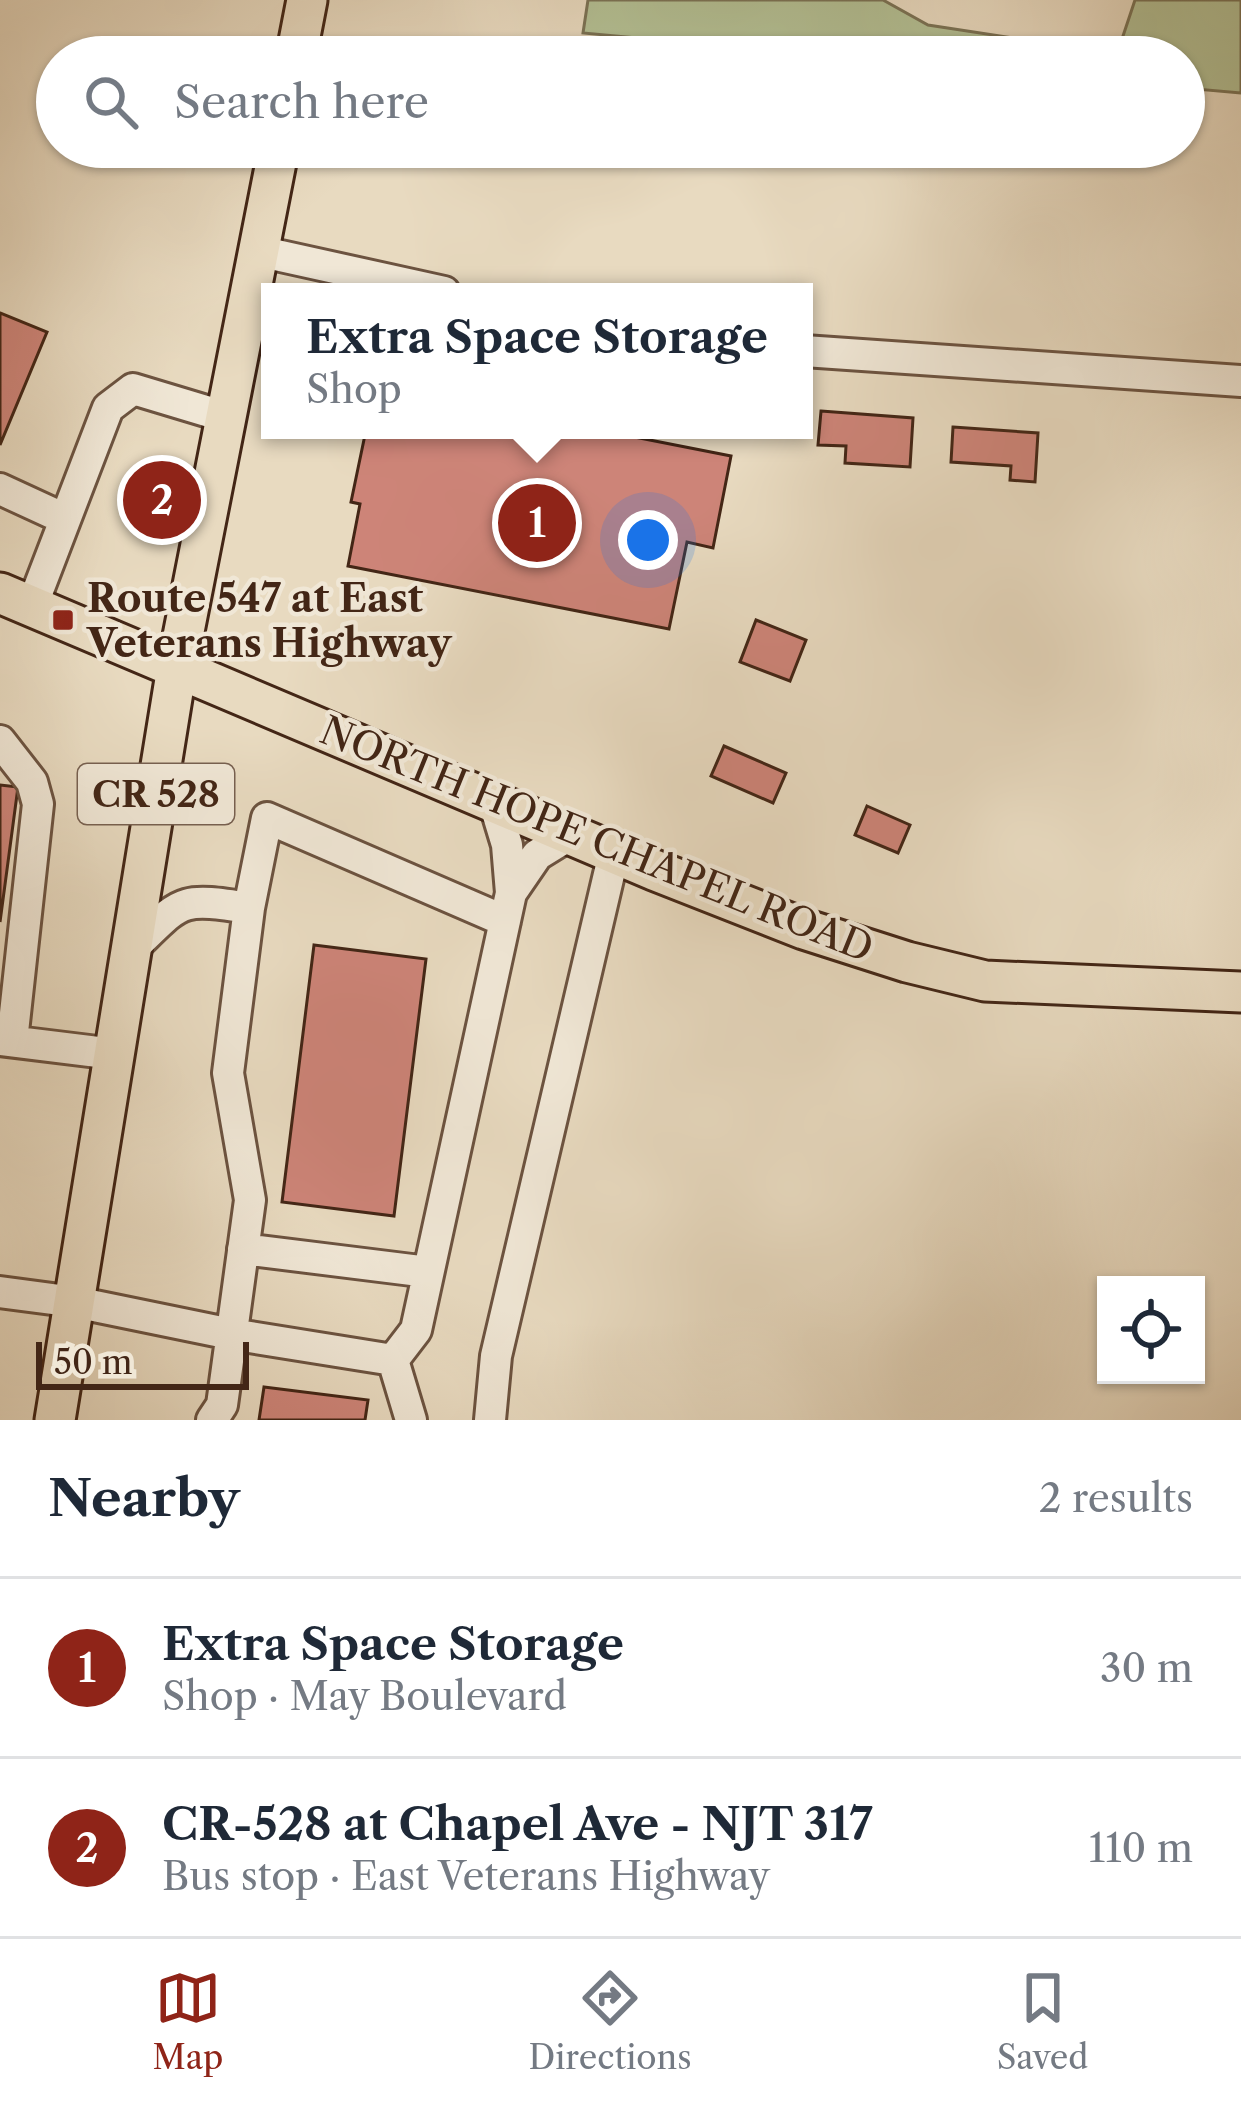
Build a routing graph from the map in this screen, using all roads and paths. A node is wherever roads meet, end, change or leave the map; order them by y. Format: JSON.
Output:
{"nodes":[{"id":1,"x":307,"y":0,"type":"edge"},
{"id":2,"x":300,"y":36,"type":"edge"},
{"id":3,"x":275,"y":168,"type":"edge"},
{"id":4,"x":258,"y":251,"type":"junction"},
{"id":5,"x":403,"y":283,"type":"edge"},
{"id":6,"x":813,"y":352,"type":"edge"},
{"id":7,"x":1241,"y":382,"type":"edge"},
{"id":8,"x":226,"y":417,"type":"junction"},
{"id":9,"x":0,"y":489,"type":"edge"},
{"id":10,"x":65,"y":519,"type":"junction"},
{"id":11,"x":16,"y":600,"type":"edge"},
{"id":12,"x":177,"y":667,"type":"junction"},
{"id":13,"x":0,"y":741,"type":"edge"},
{"id":14,"x":494,"y":802,"type":"junction"},
{"id":15,"x":571,"y":834,"type":"junction"},
{"id":16,"x":614,"y":853,"type":"junction"},
{"id":17,"x":508,"y":907,"type":"junction"},
{"id":18,"x":249,"y":908,"type":"junction"},
{"id":19,"x":131,"y":949,"type":"junction"},
{"id":20,"x":11,"y":954,"type":"edge"},
{"id":21,"x":1241,"y":992,"type":"edge"},
{"id":22,"x":6,"y":1040,"type":"edge"},
{"id":23,"x":114,"y":1054,"type":"junction"},
{"id":24,"x":243,"y":1249,"type":"junction"},
{"id":25,"x":428,"y":1272,"type":"junction"},
{"id":26,"x":0,"y":1292,"type":"edge"},
{"id":27,"x":75,"y":1302,"type":"junction"},
{"id":28,"x":231,"y":1334,"type":"junction"},
{"id":29,"x":393,"y":1360,"type":"junction"},
{"id":30,"x":56,"y":1420,"type":"edge"},
{"id":31,"x":212,"y":1420,"type":"edge"},
{"id":32,"x":411,"y":1420,"type":"edge"},
{"id":33,"x":490,"y":1420,"type":"edge"}],
"edges":[{"from":1,"to":2,"type":"main road"},
{"from":3,"to":4,"type":"main road","number":"CR 528"},
{"from":4,"to":5,"type":"street"},
{"from":4,"to":8,"type":"main road","number":"CR 528"},
{"from":6,"to":7,"type":"street"},
{"from":8,"to":10,"type":"street"},
{"from":8,"to":12,"type":"main road","number":"CR 528"},
{"from":9,"to":10,"type":"street"},
{"from":10,"to":11,"type":"street"},
{"from":11,"to":12,"type":"main road","name":"NORTH HOPE CHAPEL ROAD"},
{"from":12,"to":14,"type":"main road","name":"NORTH HOPE CHAPEL ROAD"},
{"from":12,"to":19,"type":"main road","number":"CR 528"},
{"from":13,"to":20,"type":"street"},
{"from":14,"to":15,"type":"main road","name":"NORTH HOPE CHAPEL ROAD"},
{"from":14,"to":17,"type":"street"},
{"from":15,"to":16,"type":"main road","name":"NORTH HOPE CHAPEL ROAD"},
{"from":15,"to":17,"type":"street"},
{"from":16,"to":21,"type":"main road","name":"NORTH HOPE CHAPEL ROAD"},
{"from":16,"to":33,"type":"street"},
{"from":17,"to":18,"type":"street"},
{"from":17,"to":25,"type":"street"},
{"from":18,"to":19,"type":"street"},
{"from":18,"to":24,"type":"street"},
{"from":19,"to":23,"type":"main road","number":"CR 528"},
{"from":20,"to":22,"type":"street"},
{"from":22,"to":23,"type":"street"},
{"from":23,"to":27,"type":"main road","number":"CR 528"},
{"from":24,"to":25,"type":"street"},
{"from":24,"to":28,"type":"street"},
{"from":25,"to":29,"type":"street"},
{"from":26,"to":27,"type":"street"},
{"from":27,"to":28,"type":"street"},
{"from":27,"to":30,"type":"main road","number":"CR 528"},
{"from":28,"to":29,"type":"street"},
{"from":28,"to":31,"type":"street"},
{"from":29,"to":32,"type":"street"}]}
